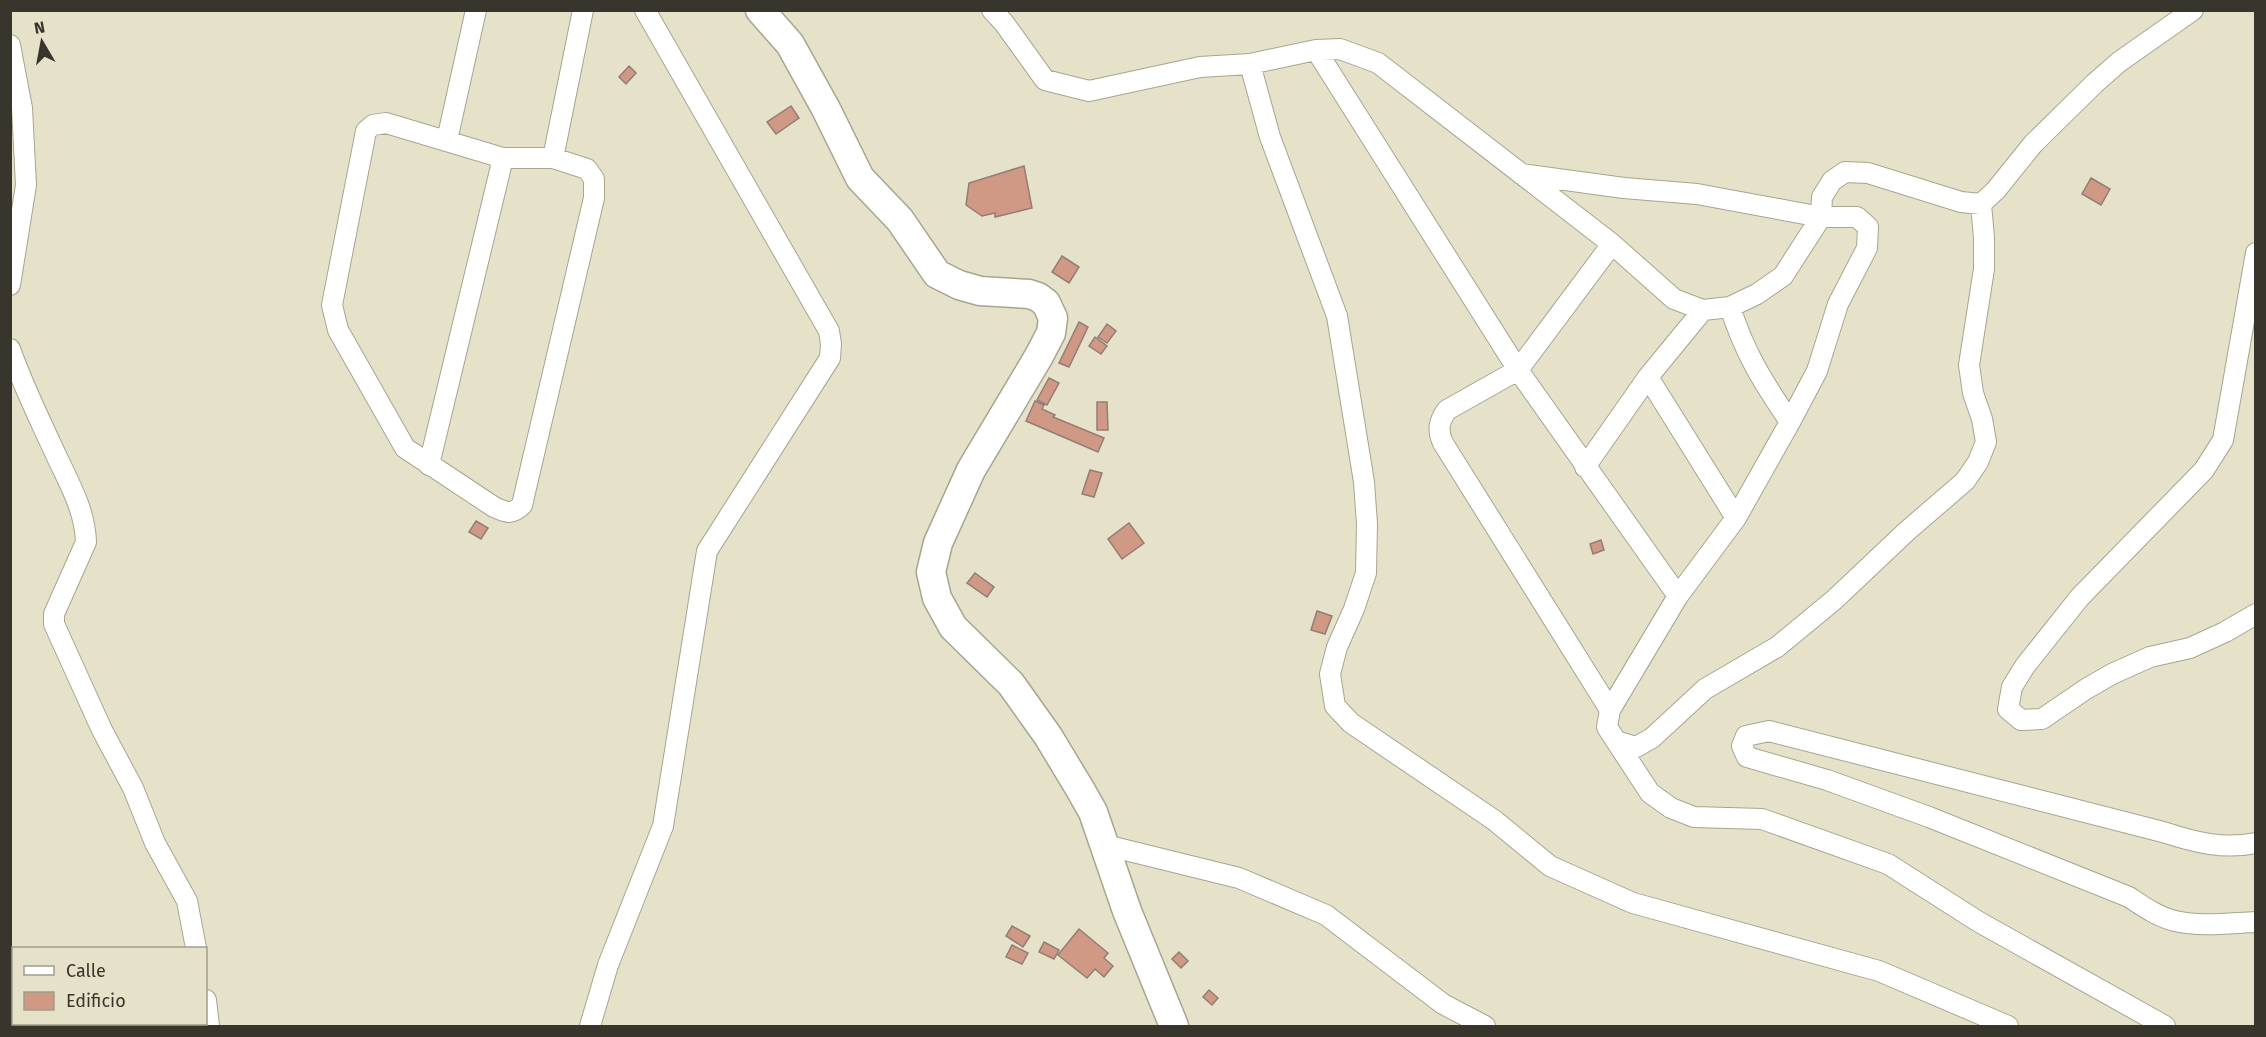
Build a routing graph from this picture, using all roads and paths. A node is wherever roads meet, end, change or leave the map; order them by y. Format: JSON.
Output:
{"nodes":[{"id":1,"x":476,"y":10,"type":"edge"},
{"id":2,"x":583,"y":10,"type":"edge"},
{"id":3,"x":645,"y":10,"type":"edge"},
{"id":4,"x":760,"y":10,"type":"edge"},
{"id":5,"x":992,"y":10,"type":"edge"},
{"id":6,"x":2193,"y":10,"type":"edge"},
{"id":7,"x":10,"y":45,"type":"edge"},
{"id":8,"x":1316,"y":50,"type":"junction"},
{"id":9,"x":1250,"y":64,"type":"junction"},
{"id":10,"x":447,"y":140,"type":"junction"},
{"id":11,"x":503,"y":158,"type":"junction"},
{"id":12,"x":553,"y":158,"type":"junction"},
{"id":13,"x":1521,"y":174,"type":"junction"},
{"id":14,"x":1981,"y":204,"type":"junction"},
{"id":15,"x":1821,"y":217,"type":"junction"},
{"id":16,"x":1612,"y":244,"type":"junction"},
{"id":17,"x":2256,"y":253,"type":"edge"},
{"id":18,"x":10,"y":285,"type":"edge"},
{"id":19,"x":1730,"y":307,"type":"junction"},
{"id":20,"x":1703,"y":310,"type":"junction"},
{"id":21,"x":10,"y":349,"type":"edge"},
{"id":22,"x":1518,"y":370,"type":"junction"},
{"id":23,"x":1648,"y":376,"type":"junction"},
{"id":24,"x":1790,"y":422,"type":"junction"},
{"id":25,"x":429,"y":465,"type":"junction"},
{"id":26,"x":1586,"y":467,"type":"junction"},
{"id":27,"x":1736,"y":518,"type":"junction"},
{"id":28,"x":1678,"y":596,"type":"junction"},
{"id":29,"x":2256,"y":614,"type":"edge"},
{"id":30,"x":1610,"y":710,"type":"junction"},
{"id":31,"x":1616,"y":741,"type":"junction"},
{"id":32,"x":2256,"y":843,"type":"edge"},
{"id":33,"x":1105,"y":844,"type":"junction"},
{"id":34,"x":2256,"y":922,"type":"edge"},
{"id":35,"x":196,"y":947,"type":"edge"},
{"id":36,"x":207,"y":1009,"type":"edge"},
{"id":37,"x":209,"y":1026,"type":"edge"},
{"id":38,"x":590,"y":1026,"type":"edge"},
{"id":39,"x":1174,"y":1026,"type":"edge"},
{"id":40,"x":1485,"y":1026,"type":"edge"},
{"id":41,"x":2008,"y":1026,"type":"edge"},
{"id":42,"x":2165,"y":1026,"type":"edge"}],
"edges":[{"from":1,"to":10,"type":"street"},
{"from":2,"to":12,"type":"street"},
{"from":3,"to":38,"type":"street"},
{"from":4,"to":33,"type":"main road"},
{"from":5,"to":9,"type":"street"},
{"from":6,"to":14,"type":"street"},
{"from":7,"to":18,"type":"street"},
{"from":8,"to":9,"type":"street"},
{"from":8,"to":13,"type":"street"},
{"from":8,"to":22,"type":"street"},
{"from":9,"to":41,"type":"street"},
{"from":10,"to":11,"type":"street"},
{"from":10,"to":25,"type":"street"},
{"from":11,"to":12,"type":"street"},
{"from":11,"to":25,"type":"street"},
{"from":12,"to":25,"type":"street"},
{"from":13,"to":15,"type":"street"},
{"from":13,"to":16,"type":"street"},
{"from":14,"to":15,"type":"street"},
{"from":14,"to":31,"type":"street"},
{"from":15,"to":19,"type":"street"},
{"from":15,"to":24,"type":"street"},
{"from":16,"to":20,"type":"street"},
{"from":16,"to":22,"type":"street"},
{"from":17,"to":29,"type":"street"},
{"from":19,"to":20,"type":"street"},
{"from":19,"to":24,"type":"street"},
{"from":20,"to":23,"type":"street"},
{"from":21,"to":35,"type":"street"},
{"from":22,"to":26,"type":"street"},
{"from":22,"to":30,"type":"street"},
{"from":23,"to":26,"type":"street"},
{"from":23,"to":27,"type":"street"},
{"from":24,"to":27,"type":"street"},
{"from":26,"to":28,"type":"street"},
{"from":27,"to":28,"type":"street"},
{"from":28,"to":30,"type":"street"},
{"from":30,"to":31,"type":"street"},
{"from":31,"to":42,"type":"street"},
{"from":32,"to":34,"type":"street"},
{"from":33,"to":39,"type":"main road"},
{"from":33,"to":40,"type":"street"},
{"from":36,"to":37,"type":"street"}]}
